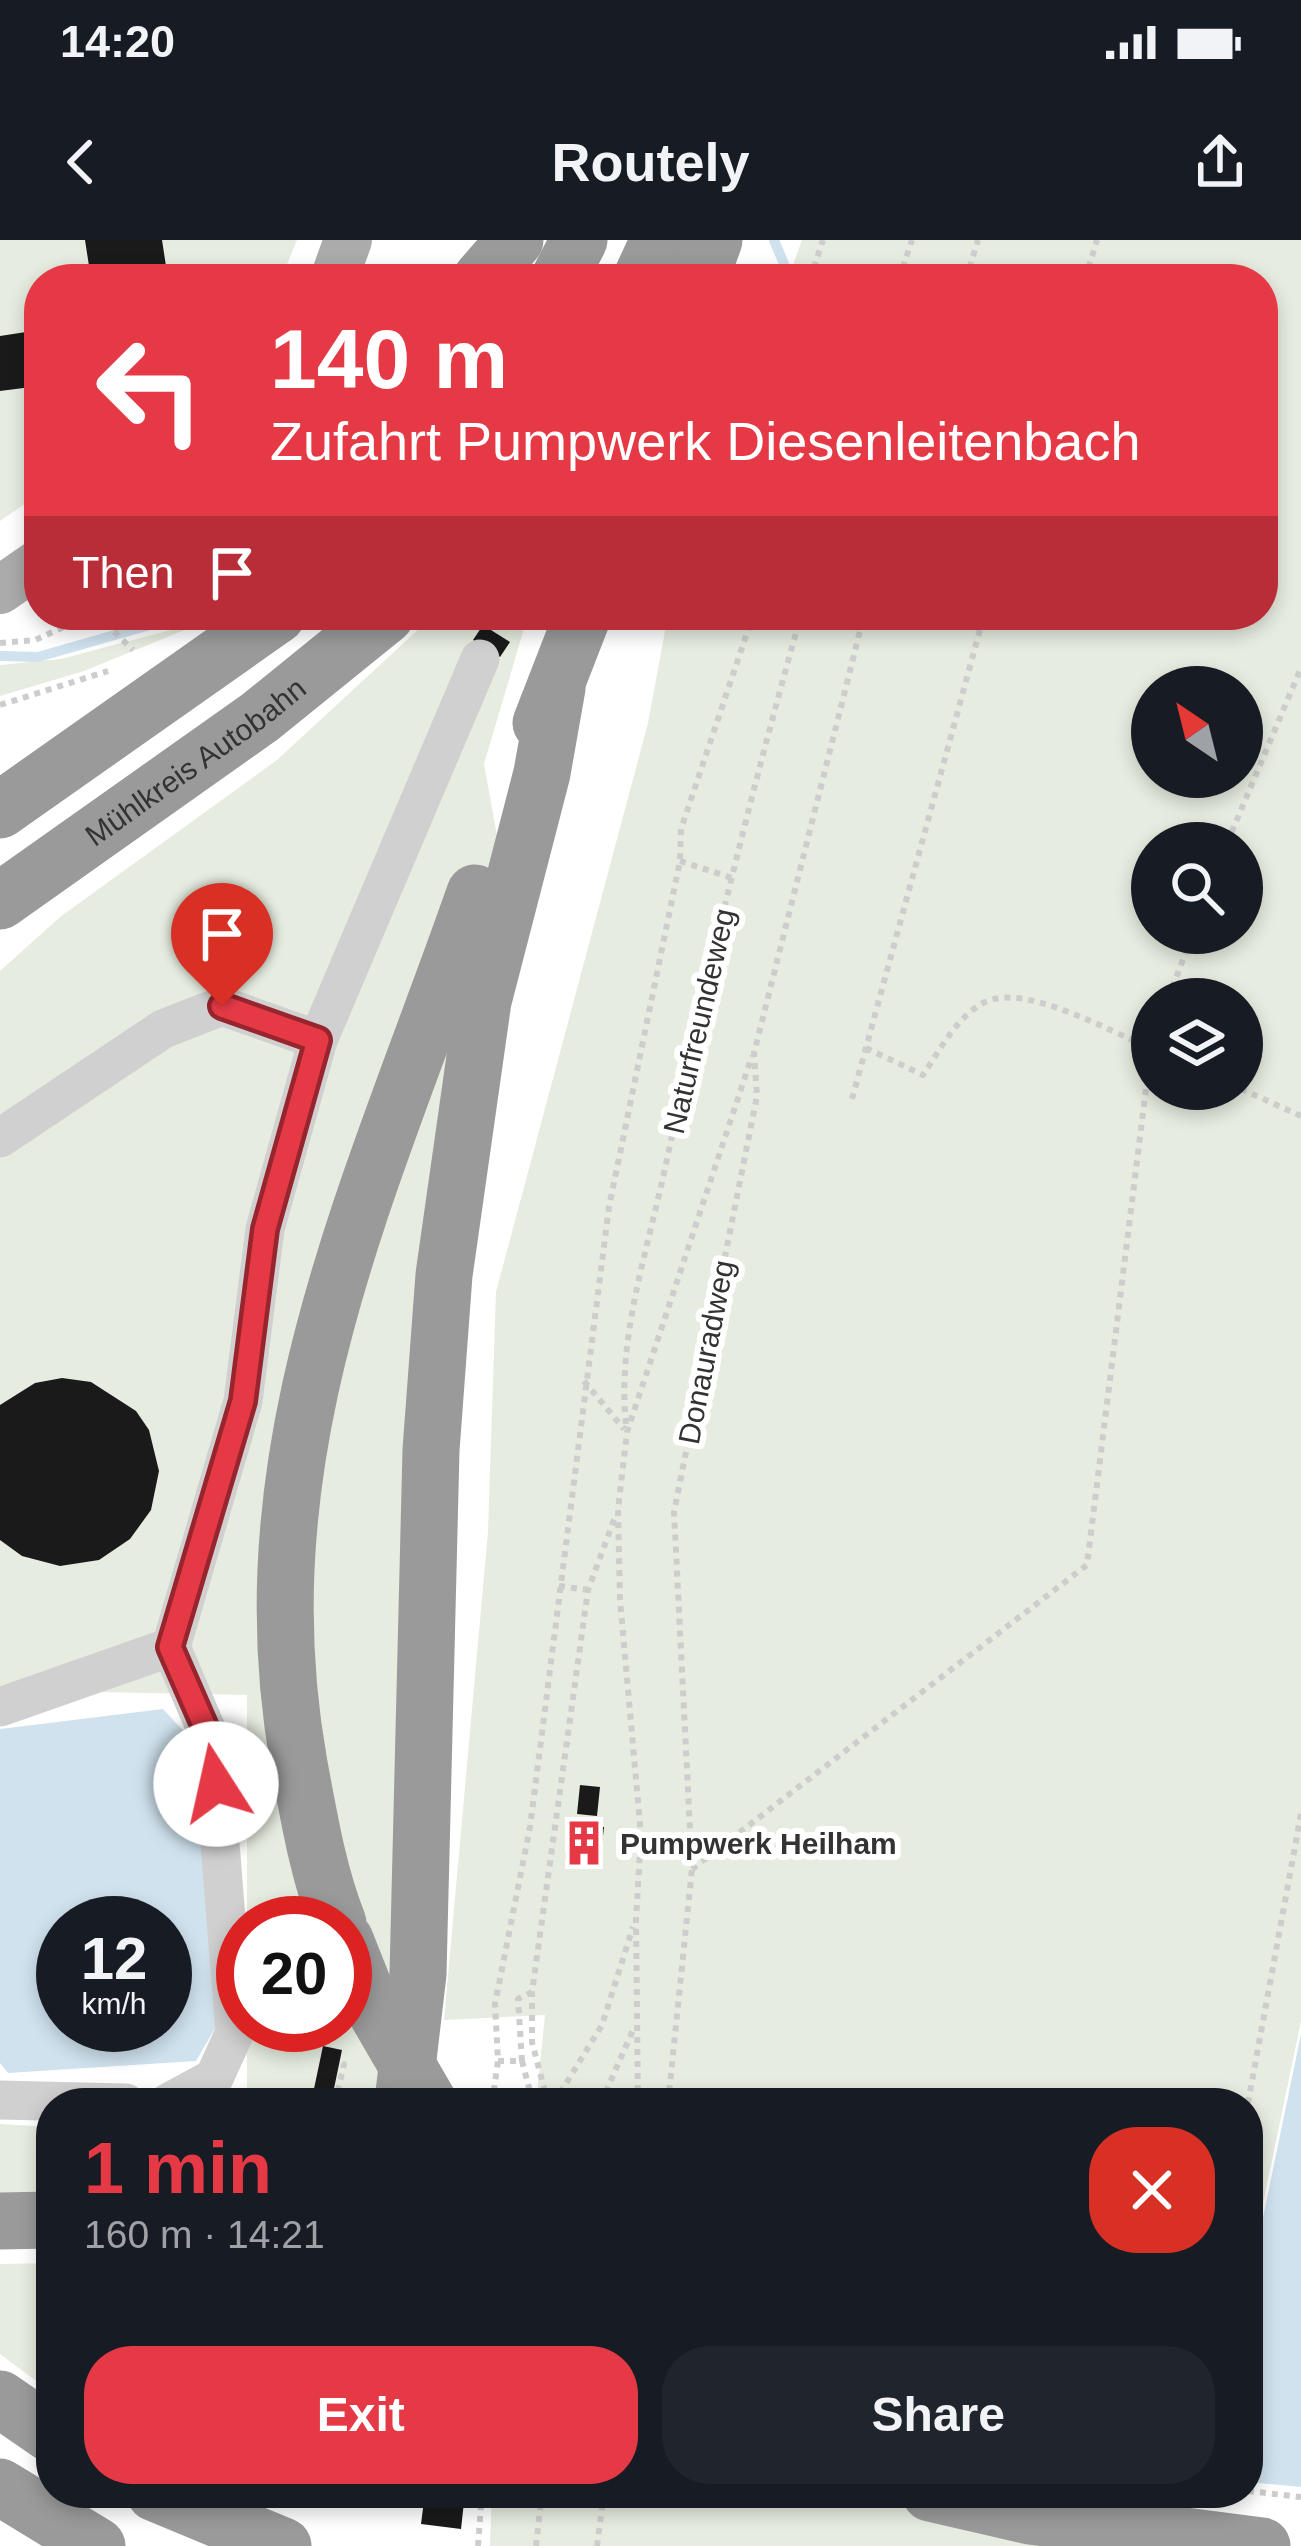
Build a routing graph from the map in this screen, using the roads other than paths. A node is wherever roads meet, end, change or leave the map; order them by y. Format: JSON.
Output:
{"nodes":[{"id":1,"x":515,"y":240,"type":"edge"},
{"id":2,"x":494,"y":264,"type":"edge"},
{"id":3,"x":256,"y":630,"type":"edge"},
{"id":4,"x":367,"y":630,"type":"edge"},
{"id":5,"x":578,"y":630,"type":"edge"},
{"id":6,"x":480,"y":659,"type":"dead end"},
{"id":7,"x":557,"y":688,"type":"junction"},
{"id":8,"x":0,"y":811,"type":"edge"},
{"id":9,"x":0,"y":902,"type":"edge"},
{"id":10,"x":318,"y":1040,"type":"junction"},
{"id":11,"x":0,"y":1138,"type":"edge"},
{"id":12,"x":170,"y":1647,"type":"junction"},
{"id":13,"x":0,"y":1707,"type":"edge"},
{"id":14,"x":332,"y":1896,"type":"edge"},
{"id":15,"x":372,"y":2005,"type":"edge"},
{"id":16,"x":196,"y":2088,"type":"edge"},
{"id":17,"x":404,"y":2088,"type":"edge"},
{"id":18,"x":419,"y":2088,"type":"edge"},
{"id":19,"x":0,"y":2099,"type":"edge"},
{"id":20,"x":36,"y":2100,"type":"edge"},
{"id":21,"x":36,"y":2220,"type":"edge"},
{"id":22,"x":0,"y":2221,"type":"edge"},
{"id":23,"x":0,"y":2399,"type":"edge"},
{"id":24,"x":36,"y":2424,"type":"edge"},
{"id":25,"x":0,"y":2487,"type":"edge"},
{"id":26,"x":191,"y":2508,"type":"edge"},
{"id":27,"x":215,"y":2508,"type":"edge"},
{"id":28,"x":995,"y":2508,"type":"edge"},
{"id":29,"x":97,"y":2546,"type":"edge"},
{"id":30,"x":182,"y":2546,"type":"edge"},
{"id":31,"x":283,"y":2546,"type":"edge"},
{"id":32,"x":1262,"y":2546,"type":"edge"}],
"edges":[{"from":1,"to":2,"type":"highway"},
{"from":3,"to":8,"type":"highway"},
{"from":4,"to":9,"type":"highway","name":"Mühlkreis Autobahn"},
{"from":5,"to":7,"type":"highway"},
{"from":6,"to":10,"type":"lane"},
{"from":7,"to":14,"type":"highway"},
{"from":7,"to":17,"type":"highway"},
{"from":10,"to":11,"type":"lane"},
{"from":10,"to":12,"type":"lane"},
{"from":12,"to":13,"type":"lane"},
{"from":12,"to":16,"type":"lane"},
{"from":15,"to":18,"type":"highway","bridge":true},
{"from":19,"to":20,"type":"lane"},
{"from":21,"to":22,"type":"highway"},
{"from":23,"to":24,"type":"highway"},
{"from":25,"to":29,"type":"highway"},
{"from":26,"to":31,"type":"highway","bridge":true},
{"from":27,"to":30,"type":"highway"},
{"from":28,"to":32,"type":"highway","bridge":true}]}
